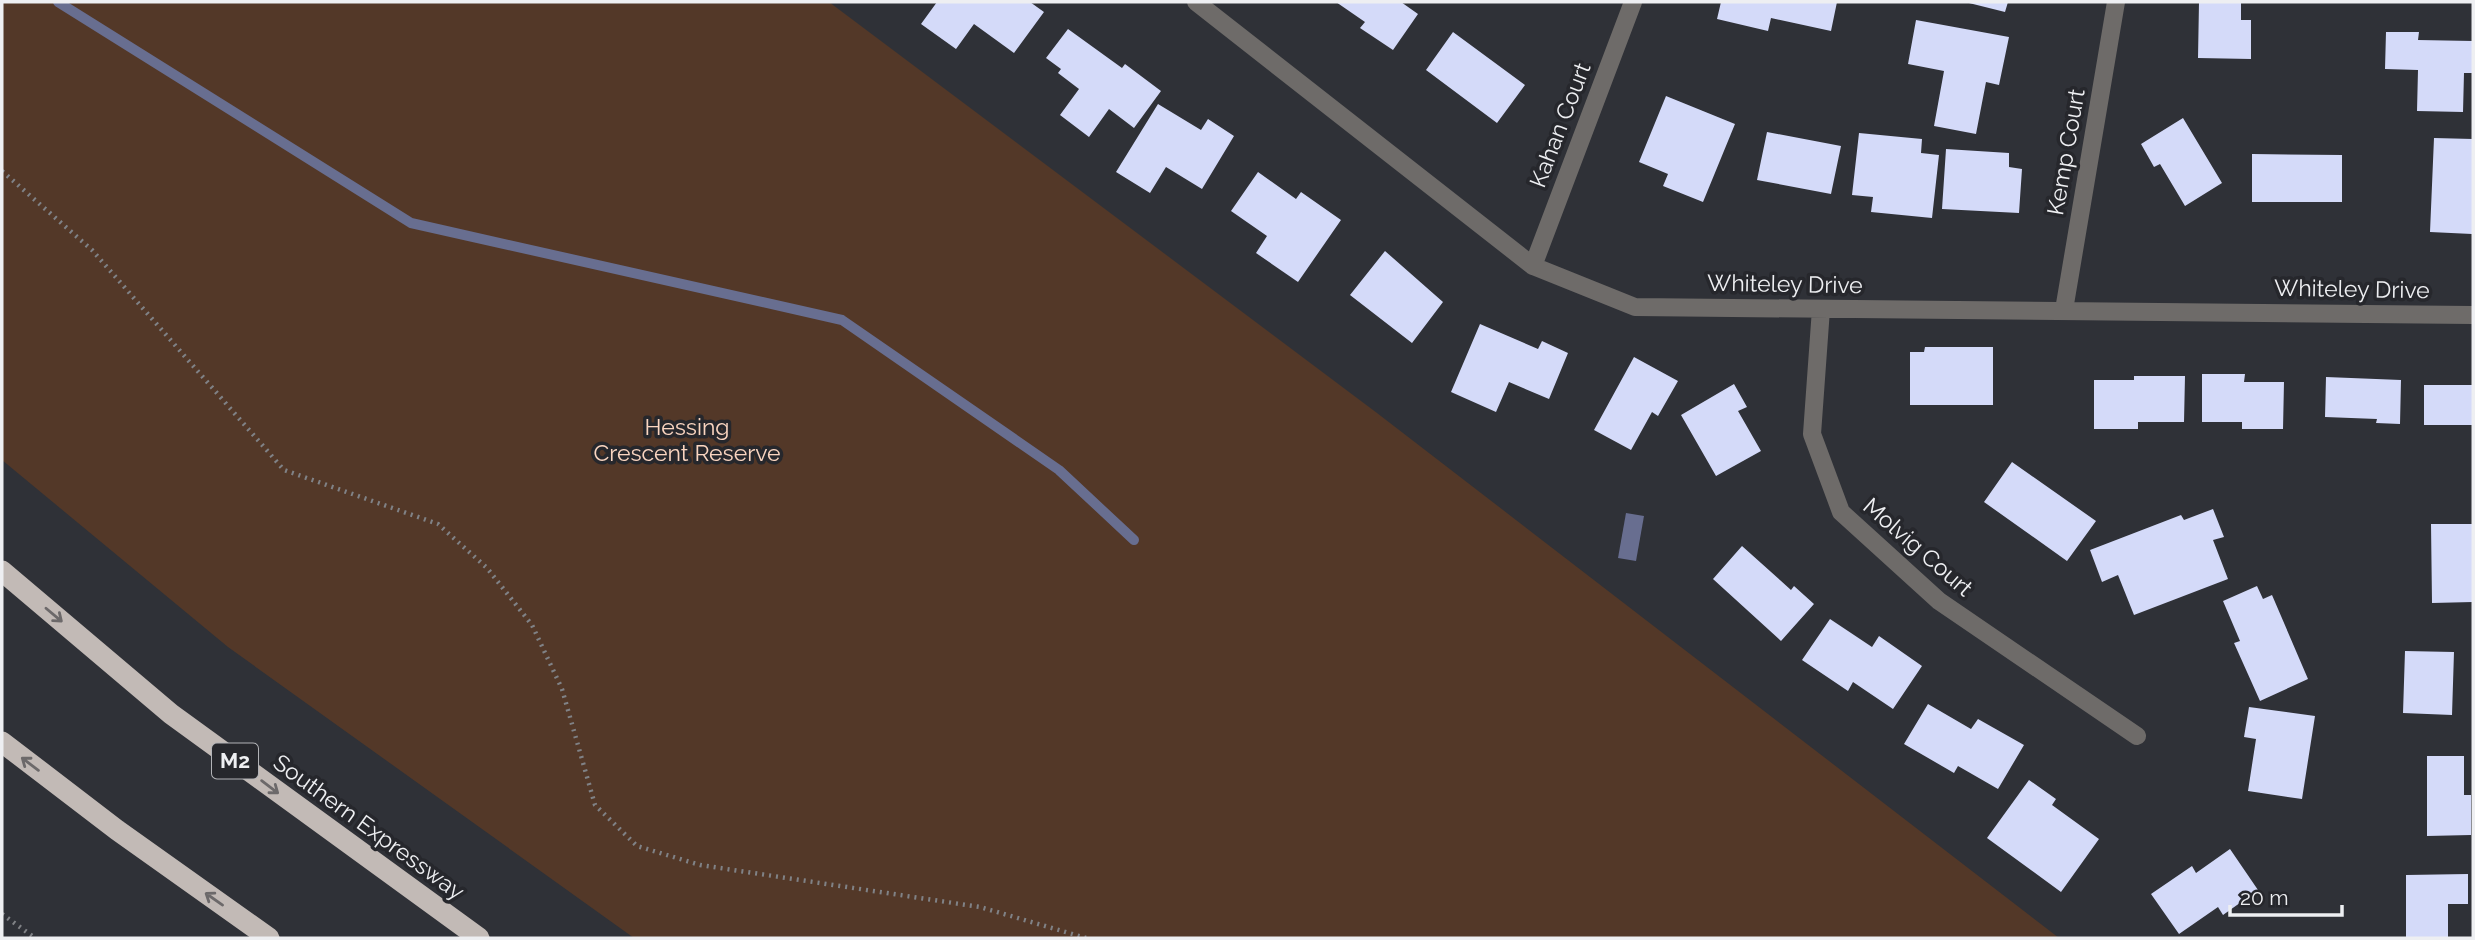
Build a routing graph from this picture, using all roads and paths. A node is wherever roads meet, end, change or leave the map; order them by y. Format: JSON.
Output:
{"nodes":[{"id":1,"x":1196,"y":2,"type":"edge"},
{"id":2,"x":1633,"y":2,"type":"edge"},
{"id":3,"x":2116,"y":2,"type":"edge"},
{"id":4,"x":2,"y":171,"type":"edge"},
{"id":5,"x":1533,"y":266,"type":"junction"},
{"id":6,"x":1821,"y":309,"type":"junction"},
{"id":7,"x":2064,"y":310,"type":"junction"},
{"id":8,"x":2473,"y":315,"type":"edge"},
{"id":9,"x":2,"y":571,"type":"edge"},
{"id":10,"x":2137,"y":736,"type":"dead end"},
{"id":11,"x":2,"y":742,"type":"edge"},
{"id":12,"x":2,"y":914,"type":"edge"},
{"id":13,"x":35,"y":938,"type":"edge"},
{"id":14,"x":270,"y":938,"type":"edge"},
{"id":15,"x":479,"y":938,"type":"edge"},
{"id":16,"x":1086,"y":938,"type":"edge"}],
"edges":[{"from":1,"to":5,"type":"street","name":"Whiteley Drive"},
{"from":2,"to":5,"type":"street","name":"Kahan Court"},
{"from":3,"to":7,"type":"street","name":"Kemp Court"},
{"from":4,"to":16,"type":"path"},
{"from":5,"to":6,"type":"street","name":"Whiteley Drive"},
{"from":6,"to":7,"type":"street","name":"Whiteley Drive"},
{"from":6,"to":10,"type":"street","name":"Molvig Court"},
{"from":7,"to":8,"type":"street","name":"Whiteley Drive"},
{"from":9,"to":15,"type":"highway","name":"Southern Expressway","number":"M2","one_way":true},
{"from":14,"to":11,"type":"highway","one_way":true},
{"from":12,"to":13,"type":"path"}]}
